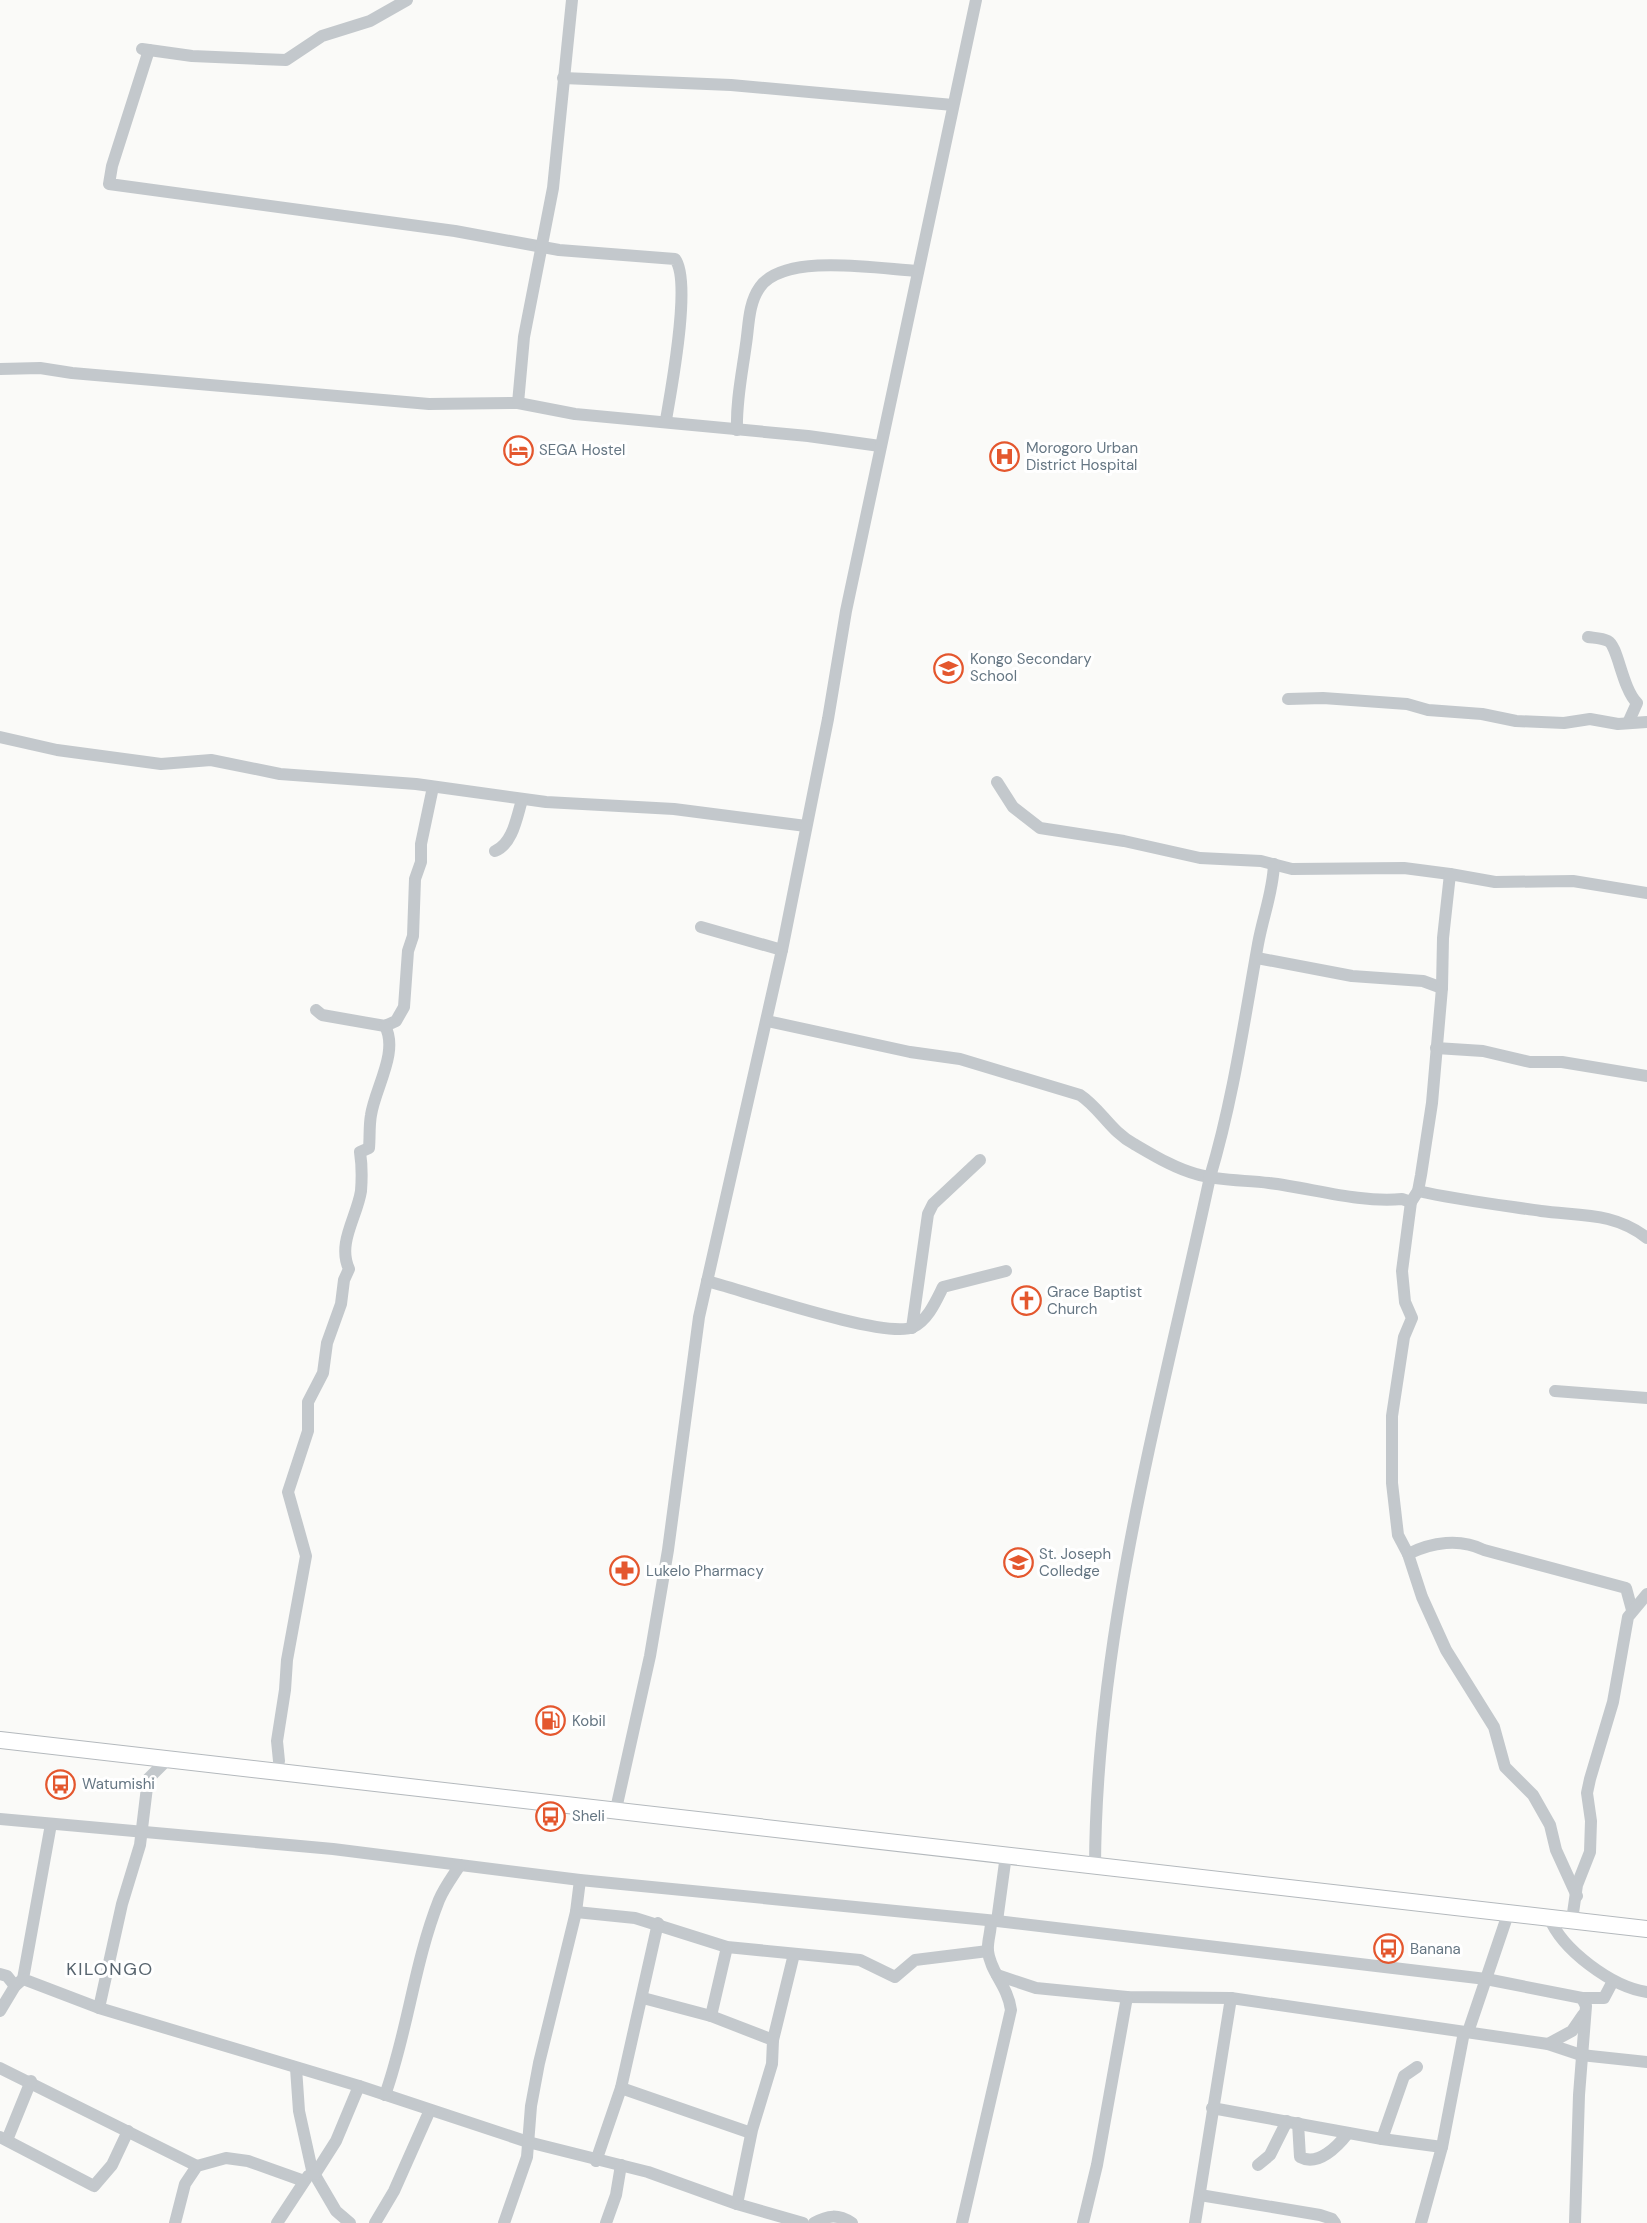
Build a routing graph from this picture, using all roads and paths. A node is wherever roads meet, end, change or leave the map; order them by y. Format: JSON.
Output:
{"nodes":[{"id":1,"x":407,"y":0,"type":"edge"},
{"id":2,"x":572,"y":0,"type":"edge"},
{"id":3,"x":976,"y":0,"type":"edge"},
{"id":4,"x":563,"y":78,"type":"junction"},
{"id":5,"x":953,"y":105,"type":"junction"},
{"id":6,"x":543,"y":247,"type":"junction"},
{"id":7,"x":918,"y":271,"type":"junction"},
{"id":8,"x":0,"y":369,"type":"edge"},
{"id":9,"x":518,"y":403,"type":"junction"},
{"id":10,"x":666,"y":420,"type":"junction"},
{"id":11,"x":737,"y":430,"type":"junction"},
{"id":12,"x":880,"y":446,"type":"junction"},
{"id":13,"x":1588,"y":637,"type":"dead end"},
{"id":14,"x":1288,"y":699,"type":"dead end"},
{"id":15,"x":1629,"y":723,"type":"junction"},
{"id":16,"x":1647,"y":723,"type":"edge"},
{"id":17,"x":0,"y":737,"type":"edge"},
{"id":18,"x":997,"y":782,"type":"dead end"},
{"id":19,"x":433,"y":787,"type":"junction"},
{"id":20,"x":522,"y":800,"type":"junction"},
{"id":21,"x":806,"y":826,"type":"junction"},
{"id":22,"x":495,"y":852,"type":"dead end"},
{"id":23,"x":1274,"y":864,"type":"junction"},
{"id":24,"x":1450,"y":874,"type":"junction"},
{"id":25,"x":1647,"y":893,"type":"edge"},
{"id":26,"x":701,"y":927,"type":"dead end"},
{"id":27,"x":782,"y":950,"type":"junction"},
{"id":28,"x":1257,"y":958,"type":"junction"},
{"id":29,"x":1442,"y":988,"type":"junction"},
{"id":30,"x":316,"y":1010,"type":"dead end"},
{"id":31,"x":767,"y":1022,"type":"junction"},
{"id":32,"x":386,"y":1026,"type":"junction"},
{"id":33,"x":1436,"y":1048,"type":"junction"},
{"id":34,"x":1647,"y":1076,"type":"edge"},
{"id":35,"x":980,"y":1160,"type":"dead end"},
{"id":36,"x":1210,"y":1177,"type":"junction"},
{"id":37,"x":1414,"y":1196,"type":"junction"},
{"id":38,"x":1647,"y":1238,"type":"edge"},
{"id":39,"x":1006,"y":1271,"type":"dead end"},
{"id":40,"x":707,"y":1281,"type":"junction"},
{"id":41,"x":912,"y":1328,"type":"junction"},
{"id":42,"x":1555,"y":1391,"type":"dead end"},
{"id":43,"x":1647,"y":1398,"type":"edge"},
{"id":44,"x":1408,"y":1554,"type":"junction"},
{"id":45,"x":1647,"y":1594,"type":"edge"},
{"id":46,"x":1632,"y":1610,"type":"junction"},
{"id":47,"x":0,"y":1740,"type":"edge"},
{"id":48,"x":168,"y":1760,"type":"junction"},
{"id":49,"x":279,"y":1761,"type":"dead end"},
{"id":50,"x":616,"y":1809,"type":"junction"},
{"id":51,"x":0,"y":1819,"type":"edge"},
{"id":52,"x":51,"y":1824,"type":"junction"},
{"id":53,"x":142,"y":1832,"type":"junction"},
{"id":54,"x":1006,"y":1855,"type":"junction"},
{"id":55,"x":460,"y":1865,"type":"junction"},
{"id":56,"x":1095,"y":1867,"type":"junction"},
{"id":57,"x":580,"y":1880,"type":"junction"},
{"id":58,"x":1576,"y":1896,"type":"junction"},
{"id":59,"x":576,"y":1912,"type":"junction"},
{"id":60,"x":1508,"y":1914,"type":"junction"},
{"id":61,"x":1549,"y":1917,"type":"junction"},
{"id":62,"x":1572,"y":1920,"type":"junction"},
{"id":63,"x":994,"y":1922,"type":"junction"},
{"id":64,"x":658,"y":1923,"type":"junction"},
{"id":65,"x":1647,"y":1929,"type":"edge"},
{"id":66,"x":727,"y":1947,"type":"junction"},
{"id":67,"x":988,"y":1951,"type":"junction"},
{"id":68,"x":794,"y":1954,"type":"junction"},
{"id":69,"x":0,"y":1974,"type":"edge"},
{"id":70,"x":997,"y":1975,"type":"junction"},
{"id":71,"x":1486,"y":1979,"type":"junction"},
{"id":72,"x":1613,"y":1982,"type":"junction"},
{"id":73,"x":19,"y":1983,"type":"junction"},
{"id":74,"x":1647,"y":1992,"type":"edge"},
{"id":75,"x":1127,"y":1997,"type":"junction"},
{"id":76,"x":643,"y":1998,"type":"junction"},
{"id":77,"x":1231,"y":1998,"type":"junction"},
{"id":78,"x":1582,"y":1998,"type":"junction"},
{"id":79,"x":99,"y":2008,"type":"junction"},
{"id":80,"x":0,"y":2011,"type":"edge"},
{"id":81,"x":1584,"y":2015,"type":"junction"},
{"id":82,"x":711,"y":2016,"type":"junction"},
{"id":83,"x":1466,"y":2032,"type":"junction"},
{"id":84,"x":773,"y":2040,"type":"junction"},
{"id":85,"x":1548,"y":2044,"type":"junction"},
{"id":86,"x":1581,"y":2055,"type":"junction"},
{"id":87,"x":1647,"y":2062,"type":"edge"},
{"id":88,"x":1417,"y":2067,"type":"dead end"},
{"id":89,"x":0,"y":2068,"type":"edge"},
{"id":90,"x":296,"y":2068,"type":"junction"},
{"id":91,"x":31,"y":2081,"type":"junction"},
{"id":92,"x":359,"y":2086,"type":"junction"},
{"id":93,"x":621,"y":2088,"type":"junction"},
{"id":94,"x":385,"y":2095,"type":"junction"},
{"id":95,"x":1212,"y":2108,"type":"junction"},
{"id":96,"x":430,"y":2110,"type":"junction"},
{"id":97,"x":1293,"y":2122,"type":"junction"},
{"id":98,"x":128,"y":2131,"type":"junction"},
{"id":99,"x":751,"y":2133,"type":"junction"},
{"id":100,"x":1348,"y":2133,"type":"junction"},
{"id":101,"x":4,"y":2138,"type":"edge"},
{"id":102,"x":1382,"y":2139,"type":"junction"},
{"id":103,"x":528,"y":2142,"type":"junction"},
{"id":104,"x":1442,"y":2147,"type":"junction"},
{"id":105,"x":596,"y":2161,"type":"junction"},
{"id":106,"x":621,"y":2165,"type":"junction"},
{"id":107,"x":1258,"y":2165,"type":"dead end"},
{"id":108,"x":197,"y":2166,"type":"junction"},
{"id":109,"x":310,"y":2175,"type":"junction"},
{"id":110,"x":1200,"y":2194,"type":"junction"},
{"id":111,"x":737,"y":2205,"type":"junction"},
{"id":112,"x":509,"y":2221,"type":"edge"},
{"id":113,"x":175,"y":2223,"type":"edge"},
{"id":114,"x":277,"y":2223,"type":"edge"},
{"id":115,"x":350,"y":2223,"type":"edge"},
{"id":116,"x":375,"y":2223,"type":"edge"},
{"id":117,"x":606,"y":2223,"type":"edge"},
{"id":118,"x":803,"y":2223,"type":"edge"},
{"id":119,"x":814,"y":2223,"type":"edge"},
{"id":120,"x":852,"y":2223,"type":"edge"},
{"id":121,"x":962,"y":2223,"type":"edge"},
{"id":122,"x":1083,"y":2223,"type":"edge"},
{"id":123,"x":1195,"y":2223,"type":"edge"},
{"id":124,"x":1335,"y":2223,"type":"edge"},
{"id":125,"x":1421,"y":2223,"type":"edge"},
{"id":126,"x":1575,"y":2223,"type":"edge"}],
"edges":[{"from":1,"to":6,"type":"street"},
{"from":2,"to":4,"type":"street"},
{"from":3,"to":5,"type":"street"},
{"from":4,"to":5,"type":"street"},
{"from":4,"to":6,"type":"street"},
{"from":5,"to":7,"type":"street"},
{"from":6,"to":9,"type":"street"},
{"from":6,"to":10,"type":"street"},
{"from":7,"to":11,"type":"street"},
{"from":7,"to":12,"type":"street"},
{"from":8,"to":9,"type":"street"},
{"from":9,"to":10,"type":"street"},
{"from":10,"to":11,"type":"street"},
{"from":11,"to":12,"type":"street"},
{"from":12,"to":21,"type":"street"},
{"from":13,"to":15,"type":"street"},
{"from":14,"to":15,"type":"street"},
{"from":15,"to":16,"type":"street"},
{"from":17,"to":19,"type":"street"},
{"from":18,"to":23,"type":"street"},
{"from":19,"to":20,"type":"street"},
{"from":19,"to":32,"type":"street"},
{"from":20,"to":21,"type":"street"},
{"from":20,"to":22,"type":"street"},
{"from":21,"to":27,"type":"street"},
{"from":23,"to":24,"type":"street"},
{"from":23,"to":28,"type":"street"},
{"from":24,"to":25,"type":"street"},
{"from":24,"to":29,"type":"street"},
{"from":26,"to":27,"type":"street"},
{"from":27,"to":31,"type":"street"},
{"from":28,"to":29,"type":"street"},
{"from":28,"to":36,"type":"street"},
{"from":29,"to":33,"type":"street"},
{"from":30,"to":32,"type":"street"},
{"from":31,"to":36,"type":"street"},
{"from":31,"to":40,"type":"street"},
{"from":32,"to":49,"type":"street"},
{"from":33,"to":34,"type":"street"},
{"from":33,"to":37,"type":"street"},
{"from":35,"to":41,"type":"street"},
{"from":36,"to":37,"type":"street"},
{"from":36,"to":56,"type":"street"},
{"from":37,"to":38,"type":"street"},
{"from":37,"to":44,"type":"street"},
{"from":39,"to":41,"type":"street"},
{"from":40,"to":41,"type":"street"},
{"from":40,"to":50,"type":"street"},
{"from":42,"to":43,"type":"street"},
{"from":44,"to":46,"type":"street"},
{"from":44,"to":58,"type":"street"},
{"from":45,"to":46,"type":"street"},
{"from":46,"to":58,"type":"street"},
{"from":47,"to":48,"type":"highway"},
{"from":48,"to":50,"type":"highway"},
{"from":48,"to":53,"type":"street"},
{"from":50,"to":54,"type":"highway"},
{"from":51,"to":52,"type":"street"},
{"from":52,"to":53,"type":"street"},
{"from":52,"to":73,"type":"street"},
{"from":53,"to":55,"type":"street"},
{"from":53,"to":79,"type":"street"},
{"from":54,"to":56,"type":"highway"},
{"from":54,"to":63,"type":"street"},
{"from":55,"to":57,"type":"street"},
{"from":55,"to":94,"type":"street"},
{"from":56,"to":60,"type":"highway"},
{"from":57,"to":59,"type":"street"},
{"from":57,"to":63,"type":"street"},
{"from":58,"to":62,"type":"street"},
{"from":59,"to":64,"type":"street"},
{"from":59,"to":103,"type":"street"},
{"from":60,"to":61,"type":"highway"},
{"from":60,"to":71,"type":"street"},
{"from":61,"to":62,"type":"highway"},
{"from":61,"to":72,"type":"street"},
{"from":62,"to":65,"type":"highway"},
{"from":63,"to":67,"type":"street"},
{"from":63,"to":71,"type":"street"},
{"from":64,"to":66,"type":"street"},
{"from":64,"to":76,"type":"street"},
{"from":66,"to":68,"type":"street"},
{"from":66,"to":82,"type":"street"},
{"from":67,"to":68,"type":"street"},
{"from":67,"to":70,"type":"street"},
{"from":68,"to":84,"type":"street"},
{"from":69,"to":73,"type":"street"},
{"from":70,"to":75,"type":"street"},
{"from":70,"to":121,"type":"street"},
{"from":71,"to":78,"type":"street"},
{"from":71,"to":83,"type":"street"},
{"from":72,"to":74,"type":"street"},
{"from":72,"to":78,"type":"street"},
{"from":73,"to":79,"type":"street"},
{"from":73,"to":80,"type":"street"},
{"from":75,"to":77,"type":"street"},
{"from":75,"to":122,"type":"street"},
{"from":76,"to":82,"type":"street"},
{"from":76,"to":93,"type":"street"},
{"from":77,"to":83,"type":"street"},
{"from":77,"to":95,"type":"street"},
{"from":78,"to":81,"type":"street"},
{"from":79,"to":90,"type":"street"},
{"from":81,"to":85,"type":"street"},
{"from":81,"to":86,"type":"street"},
{"from":82,"to":84,"type":"street"},
{"from":83,"to":85,"type":"street"},
{"from":83,"to":104,"type":"street"},
{"from":84,"to":99,"type":"street"},
{"from":85,"to":86,"type":"street"},
{"from":86,"to":87,"type":"street"},
{"from":86,"to":126,"type":"street"},
{"from":88,"to":102,"type":"street"},
{"from":89,"to":91,"type":"street"},
{"from":90,"to":92,"type":"street"},
{"from":90,"to":109,"type":"street"},
{"from":91,"to":98,"type":"street"},
{"from":91,"to":101,"type":"street"},
{"from":92,"to":94,"type":"street"},
{"from":92,"to":109,"type":"street"},
{"from":93,"to":99,"type":"street"},
{"from":93,"to":105,"type":"street"},
{"from":94,"to":96,"type":"street"},
{"from":95,"to":97,"type":"street"},
{"from":95,"to":110,"type":"street"},
{"from":96,"to":103,"type":"street"},
{"from":96,"to":116,"type":"street"},
{"from":97,"to":100,"type":"street"},
{"from":97,"to":100,"type":"street"},
{"from":97,"to":107,"type":"street"},
{"from":98,"to":101,"type":"street"},
{"from":98,"to":108,"type":"street"},
{"from":99,"to":111,"type":"street"},
{"from":100,"to":102,"type":"street"},
{"from":102,"to":104,"type":"street"},
{"from":103,"to":105,"type":"street"},
{"from":103,"to":112,"type":"street"},
{"from":104,"to":125,"type":"street"},
{"from":105,"to":106,"type":"street"},
{"from":106,"to":111,"type":"street"},
{"from":106,"to":117,"type":"street"},
{"from":108,"to":109,"type":"street"},
{"from":108,"to":113,"type":"street"},
{"from":109,"to":114,"type":"street"},
{"from":109,"to":115,"type":"street"},
{"from":110,"to":123,"type":"street"},
{"from":110,"to":124,"type":"street"},
{"from":111,"to":118,"type":"street"},
{"from":119,"to":120,"type":"street"}]}
